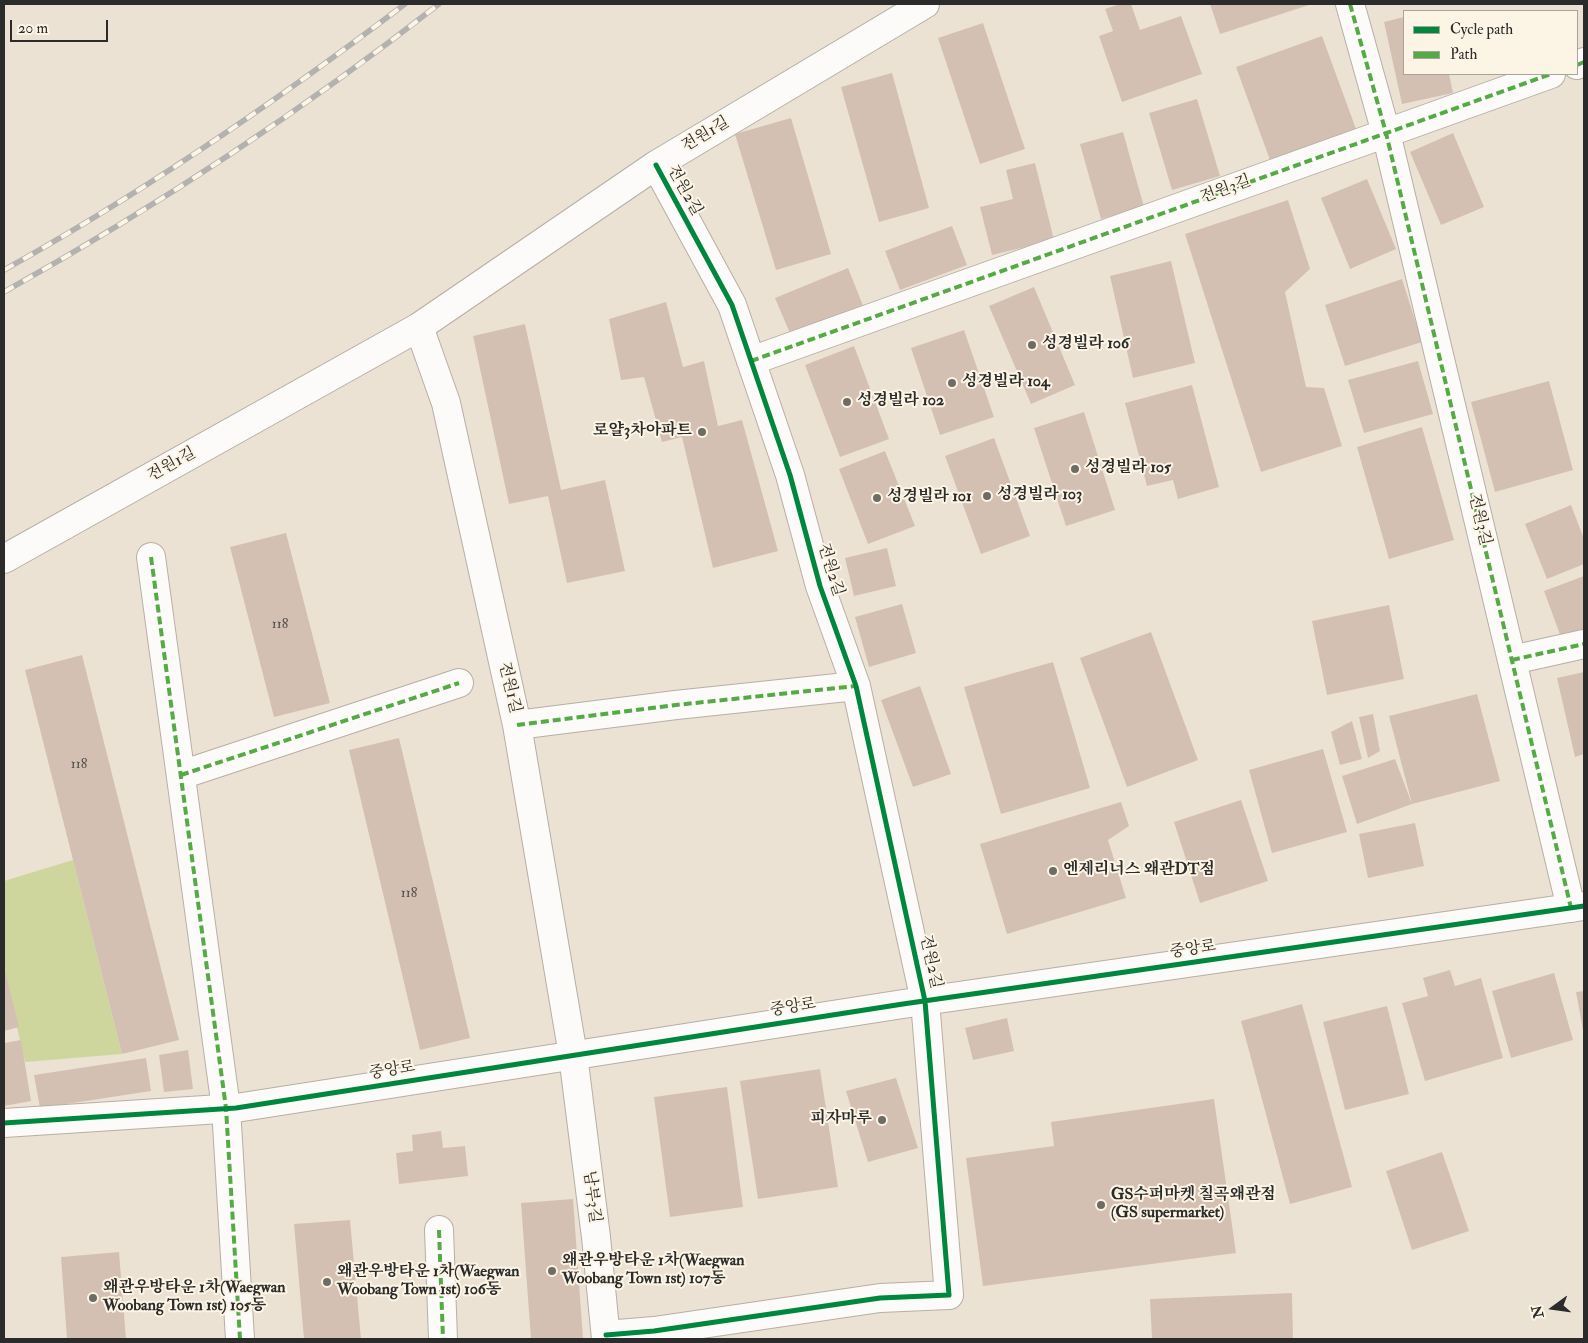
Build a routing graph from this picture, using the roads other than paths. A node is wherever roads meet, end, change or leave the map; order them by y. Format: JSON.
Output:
{"nodes":[{"id":1,"x":925,"y":4,"type":"edge"},
{"id":2,"x":1350,"y":4,"type":"edge"},
{"id":3,"x":1548,"y":75,"type":"edge"},
{"id":4,"x":1386,"y":133,"type":"junction"},
{"id":5,"x":656,"y":165,"type":"junction"},
{"id":6,"x":419,"y":327,"type":"junction"},
{"id":7,"x":751,"y":361,"type":"junction"},
{"id":8,"x":151,"y":557,"type":"dead end"},
{"id":9,"x":4,"y":559,"type":"edge"},
{"id":10,"x":1584,"y":644,"type":"edge"},
{"id":11,"x":1512,"y":660,"type":"junction"},
{"id":12,"x":459,"y":683,"type":"dead end"},
{"id":13,"x":856,"y":686,"type":"junction"},
{"id":14,"x":517,"y":725,"type":"junction"},
{"id":15,"x":181,"y":775,"type":"junction"},
{"id":16,"x":1578,"y":907,"type":"edge"},
{"id":17,"x":925,"y":1001,"type":"junction"},
{"id":18,"x":573,"y":1055,"type":"junction"},
{"id":19,"x":226,"y":1108,"type":"junction"},
{"id":20,"x":4,"y":1123,"type":"edge"},
{"id":21,"x":439,"y":1230,"type":"dead end"},
{"id":22,"x":606,"y":1337,"type":"edge"},
{"id":23,"x":240,"y":1339,"type":"edge"},
{"id":24,"x":443,"y":1339,"type":"edge"}],
"edges":[{"from":1,"to":5,"type":"street","name":"전원1길"},
{"from":2,"to":4,"type":"street","name":"전원3길"},
{"from":3,"to":4,"type":"street","name":"전원3길"},
{"from":4,"to":7,"type":"street","name":"전원3길"},
{"from":4,"to":11,"type":"street","name":"전원3길"},
{"from":5,"to":6,"type":"street","name":"전원1길"},
{"from":5,"to":7,"type":"street","name":"전원2길"},
{"from":6,"to":9,"type":"street","name":"전원1길"},
{"from":6,"to":14,"type":"street","name":"전원1길"},
{"from":7,"to":13,"type":"street","name":"전원2길"},
{"from":8,"to":15,"type":"street"},
{"from":10,"to":11,"type":"street"},
{"from":11,"to":16,"type":"street","name":"전원3길"},
{"from":12,"to":15,"type":"street"},
{"from":13,"to":14,"type":"street"},
{"from":13,"to":17,"type":"street","name":"전원2길"},
{"from":14,"to":18,"type":"street","name":"전원1길"},
{"from":15,"to":19,"type":"street"},
{"from":16,"to":17,"type":"street","name":"중앙로"},
{"from":17,"to":18,"type":"street","name":"중앙로"},
{"from":17,"to":22,"type":"street","name":"전원2길"},
{"from":18,"to":19,"type":"street","name":"중앙로"},
{"from":18,"to":22,"type":"street","name":"남부3길"},
{"from":19,"to":20,"type":"street","name":"중앙로"},
{"from":19,"to":23,"type":"street"},
{"from":21,"to":24,"type":"street"}]}
